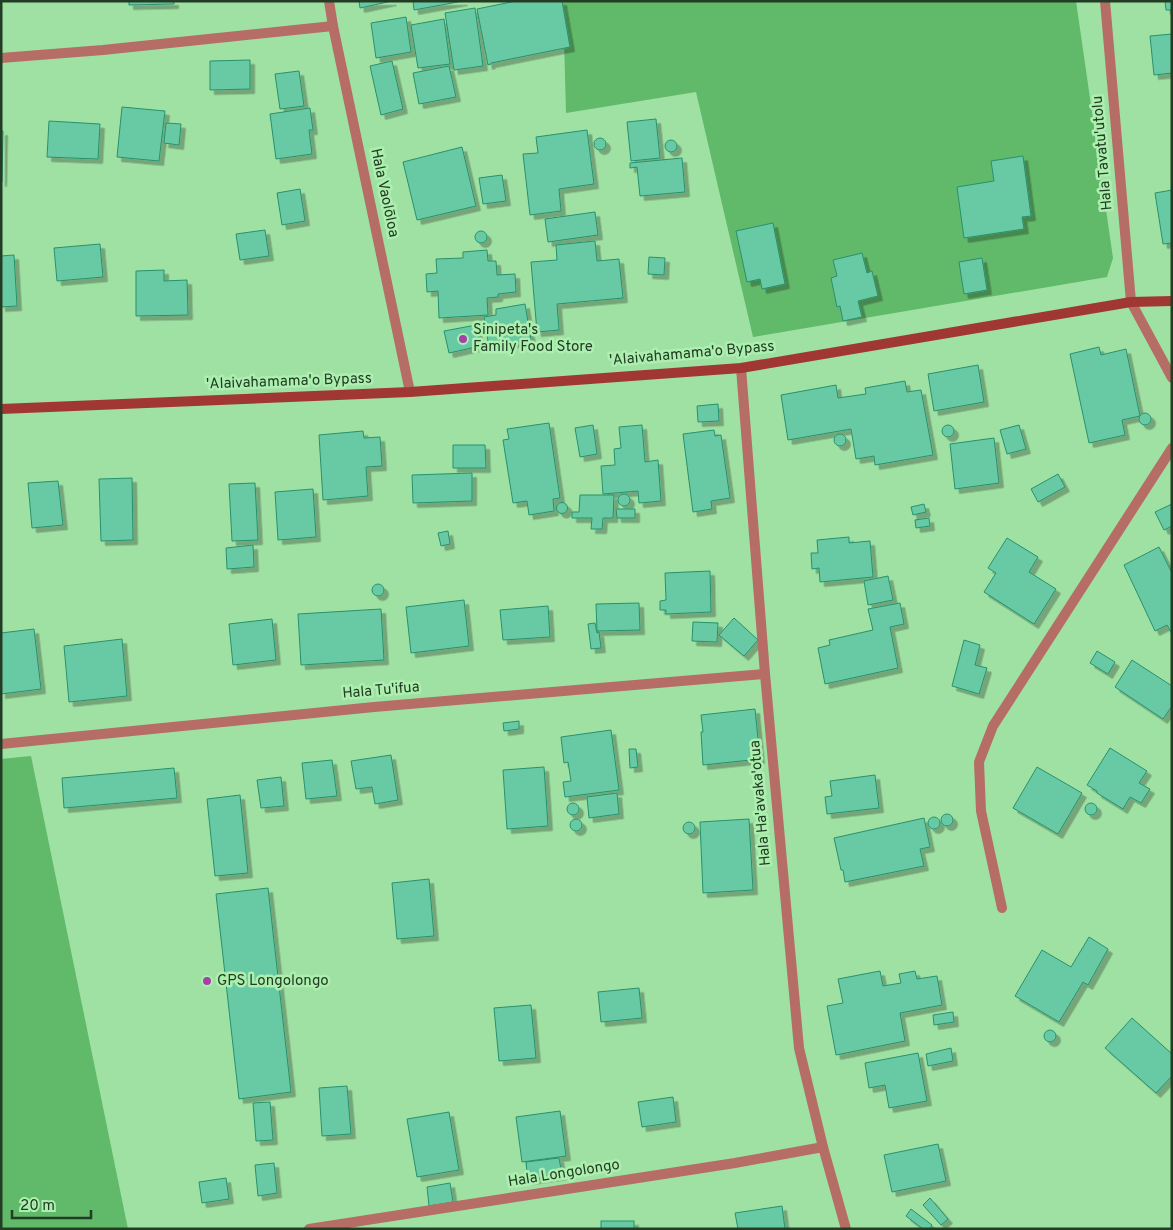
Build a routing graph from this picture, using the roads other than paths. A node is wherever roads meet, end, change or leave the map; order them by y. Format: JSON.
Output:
{"nodes":[{"id":1,"x":329,"y":1,"type":"edge"},
{"id":2,"x":1105,"y":1,"type":"edge"},
{"id":3,"x":334,"y":26,"type":"junction"},
{"id":4,"x":1,"y":58,"type":"edge"},
{"id":5,"x":1172,"y":301,"type":"edge"},
{"id":6,"x":1131,"y":302,"type":"junction"},
{"id":7,"x":741,"y":368,"type":"junction"},
{"id":8,"x":1172,"y":378,"type":"edge"},
{"id":9,"x":410,"y":392,"type":"junction"},
{"id":10,"x":1,"y":409,"type":"edge"},
{"id":11,"x":1172,"y":448,"type":"edge"},
{"id":12,"x":765,"y":674,"type":"junction"},
{"id":13,"x":1,"y":744,"type":"edge"},
{"id":14,"x":1002,"y":908,"type":"dead end"},
{"id":15,"x":823,"y":1147,"type":"junction"},
{"id":16,"x":310,"y":1229,"type":"edge"},
{"id":17,"x":846,"y":1229,"type":"edge"}],
"edges":[{"from":1,"to":3,"type":"street","name":"Hala Vaolōloa"},
{"from":2,"to":6,"type":"street","name":"Hala Tavatu'utolu"},
{"from":3,"to":4,"type":"street"},
{"from":3,"to":9,"type":"street","name":"Hala Vaolōloa"},
{"from":5,"to":6,"type":"main road","name":"'Alaivahamama'o Bypass"},
{"from":6,"to":7,"type":"main road","name":"'Alaivahamama'o Bypass"},
{"from":6,"to":8,"type":"street"},
{"from":7,"to":9,"type":"main road","name":"'Alaivahamama'o Bypass"},
{"from":7,"to":12,"type":"street","name":"Hala Ha'avaka'otua"},
{"from":9,"to":10,"type":"main road","name":"'Alaivahamama'o Bypass"},
{"from":11,"to":14,"type":"street"},
{"from":12,"to":13,"type":"street","name":"Hala Tu'ifua"},
{"from":12,"to":15,"type":"street","name":"Hala Ha'avaka'otua"},
{"from":15,"to":16,"type":"street","name":"Hala Longolongo"},
{"from":15,"to":17,"type":"street","name":"Hala Ha'avaka'otua"}]}
